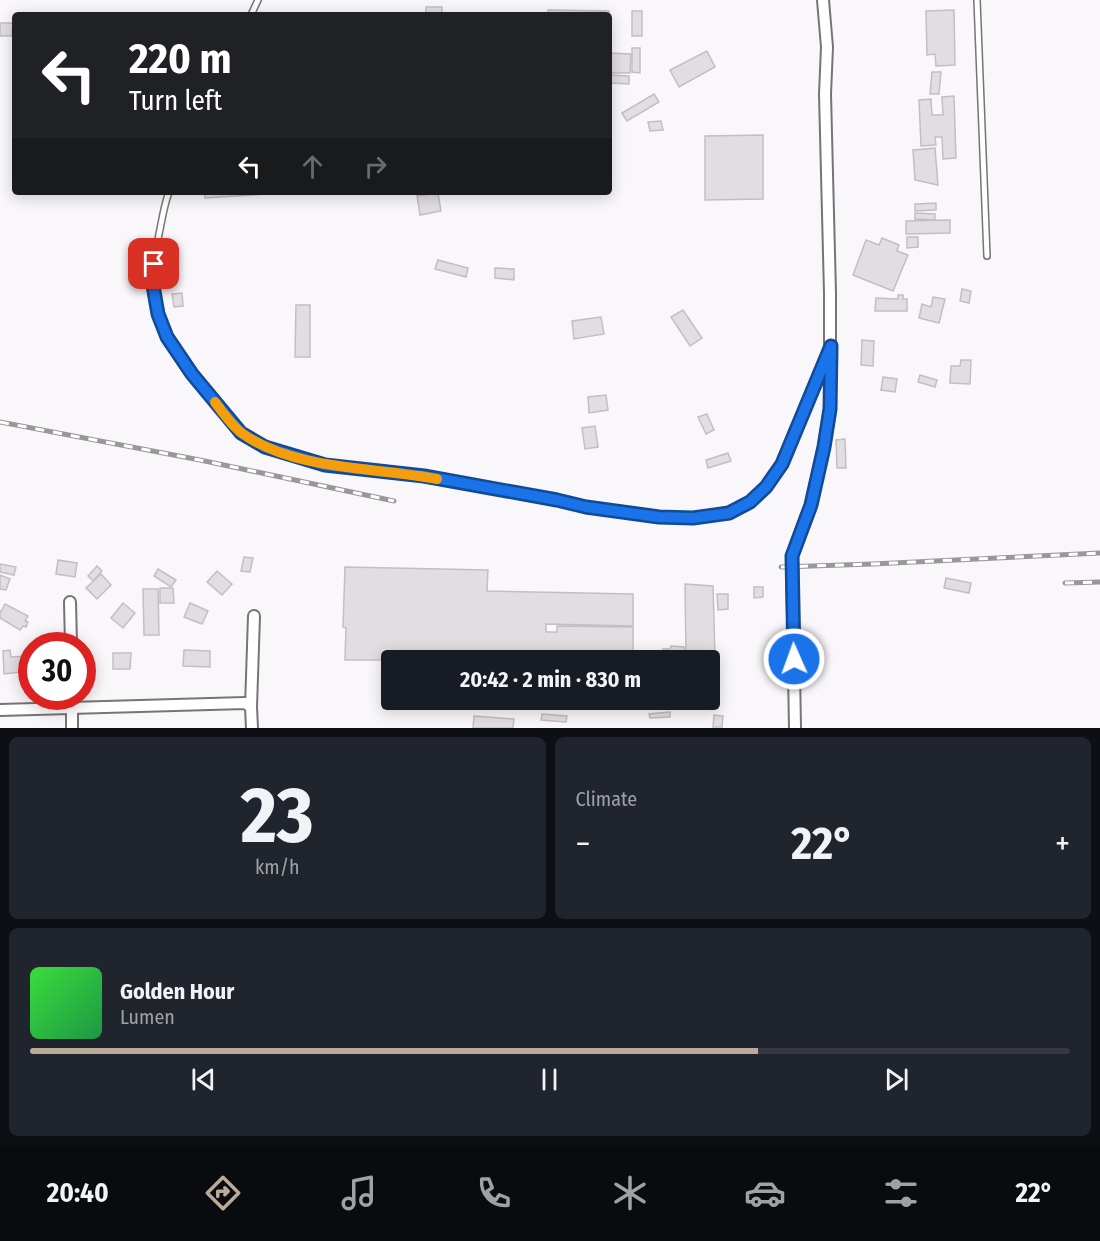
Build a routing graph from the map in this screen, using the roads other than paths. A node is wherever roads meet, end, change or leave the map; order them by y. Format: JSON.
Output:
{"nodes":[{"id":1,"x":823,"y":0,"type":"edge"},
{"id":2,"x":977,"y":0,"type":"edge"},
{"id":3,"x":168,"y":195,"type":"edge"},
{"id":4,"x":987,"y":256,"type":"dead end"},
{"id":5,"x":831,"y":346,"type":"junction"},
{"id":6,"x":70,"y":602,"type":"dead end"},
{"id":7,"x":254,"y":616,"type":"dead end"},
{"id":8,"x":71,"y":632,"type":"edge"},
{"id":9,"x":96,"y":708,"type":"edge"},
{"id":10,"x":251,"y":708,"type":"junction"},
{"id":11,"x":0,"y":710,"type":"edge"},
{"id":12,"x":18,"y":710,"type":"edge"},
{"id":13,"x":72,"y":710,"type":"edge"},
{"id":14,"x":72,"y":728,"type":"edge"},
{"id":15,"x":252,"y":728,"type":"edge"},
{"id":16,"x":795,"y":728,"type":"edge"}],
"edges":[{"from":1,"to":5,"type":"street"},
{"from":2,"to":4,"type":"lane"},
{"from":3,"to":5,"type":"lane"},
{"from":5,"to":16,"type":"street"},
{"from":6,"to":8,"type":"street"},
{"from":7,"to":10,"type":"street"},
{"from":9,"to":10,"type":"street"},
{"from":10,"to":15,"type":"street"},
{"from":11,"to":12,"type":"street"},
{"from":13,"to":14,"type":"street"}]}
